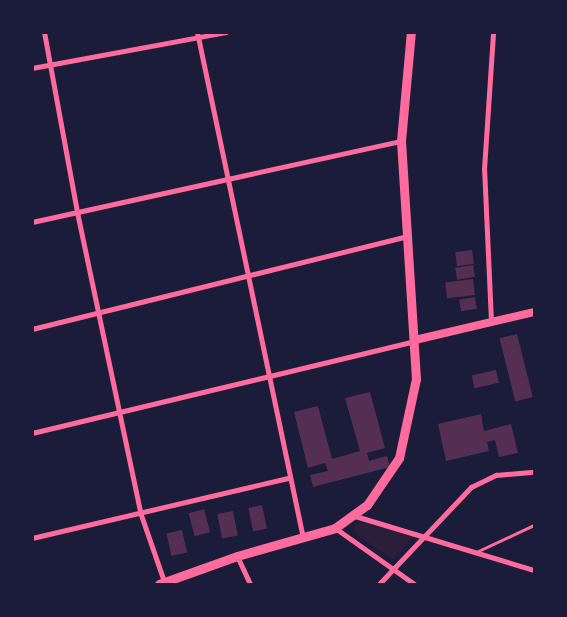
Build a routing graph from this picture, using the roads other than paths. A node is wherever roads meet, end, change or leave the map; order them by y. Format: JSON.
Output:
{"nodes":[{"id":1,"x":44,"y":32,"type":"edge"},
{"id":2,"x":226,"y":32,"type":"edge"},
{"id":3,"x":411,"y":32,"type":"edge"},
{"id":4,"x":493,"y":32,"type":"edge"},
{"id":5,"x":197,"y":35,"type":"edge"},
{"id":6,"x":50,"y":65,"type":"junction"},
{"id":7,"x":32,"y":68,"type":"edge"},
{"id":8,"x":401,"y":141,"type":"junction"},
{"id":9,"x":226,"y":181,"type":"junction"},
{"id":10,"x":77,"y":212,"type":"junction"},
{"id":11,"x":32,"y":222,"type":"edge"},
{"id":12,"x":405,"y":236,"type":"junction"},
{"id":13,"x":245,"y":276,"type":"junction"},
{"id":14,"x":534,"y":312,"type":"edge"},
{"id":15,"x":99,"y":313,"type":"junction"},
{"id":16,"x":491,"y":321,"type":"junction"},
{"id":17,"x":32,"y":329,"type":"edge"},
{"id":18,"x":416,"y":340,"type":"junction"},
{"id":19,"x":267,"y":377,"type":"junction"},
{"id":20,"x":118,"y":412,"type":"junction"},
{"id":21,"x":32,"y":433,"type":"edge"},
{"id":22,"x":534,"y":472,"type":"edge"},
{"id":23,"x":288,"y":478,"type":"junction"},
{"id":24,"x":140,"y":512,"type":"junction"},
{"id":25,"x":355,"y":516,"type":"junction"},
{"id":26,"x":534,"y":525,"type":"edge"},
{"id":27,"x":335,"y":528,"type":"junction"},
{"id":28,"x":427,"y":537,"type":"junction"},
{"id":29,"x":32,"y":538,"type":"edge"},
{"id":30,"x":302,"y":538,"type":"junction"},
{"id":31,"x":476,"y":552,"type":"junction"},
{"id":32,"x":237,"y":556,"type":"junction"},
{"id":33,"x":394,"y":569,"type":"junction"},
{"id":34,"x":534,"y":570,"type":"edge"},
{"id":35,"x":163,"y":584,"type":"edge"},
{"id":36,"x":250,"y":584,"type":"edge"},
{"id":37,"x":379,"y":584,"type":"edge"},
{"id":38,"x":414,"y":584,"type":"edge"}],
"edges":[{"from":1,"to":6,"type":"street"},
{"from":2,"to":5,"type":"street"},
{"from":3,"to":8,"type":"main road"},
{"from":4,"to":16,"type":"street"},
{"from":5,"to":6,"type":"street"},
{"from":5,"to":9,"type":"street"},
{"from":6,"to":7,"type":"street"},
{"from":6,"to":10,"type":"street"},
{"from":8,"to":9,"type":"street"},
{"from":8,"to":12,"type":"main road"},
{"from":9,"to":10,"type":"street"},
{"from":9,"to":13,"type":"street"},
{"from":10,"to":11,"type":"street"},
{"from":10,"to":15,"type":"street"},
{"from":12,"to":13,"type":"street"},
{"from":12,"to":18,"type":"main road"},
{"from":13,"to":15,"type":"street"},
{"from":13,"to":19,"type":"street"},
{"from":14,"to":16,"type":"street"},
{"from":15,"to":17,"type":"street"},
{"from":15,"to":20,"type":"street"},
{"from":16,"to":18,"type":"street"},
{"from":18,"to":19,"type":"street"},
{"from":18,"to":25,"type":"main road"},
{"from":19,"to":20,"type":"street"},
{"from":19,"to":23,"type":"street"},
{"from":20,"to":21,"type":"street"},
{"from":20,"to":24,"type":"street"},
{"from":22,"to":28,"type":"street"},
{"from":23,"to":24,"type":"street"},
{"from":23,"to":30,"type":"street"},
{"from":24,"to":29,"type":"street"},
{"from":24,"to":35,"type":"street"},
{"from":25,"to":27,"type":"main road"},
{"from":25,"to":28,"type":"street"},
{"from":26,"to":31,"type":"lane"},
{"from":27,"to":30,"type":"main road"},
{"from":27,"to":33,"type":"street"},
{"from":28,"to":31,"type":"street"},
{"from":28,"to":33,"type":"street"},
{"from":30,"to":32,"type":"main road"},
{"from":31,"to":34,"type":"street"},
{"from":32,"to":35,"type":"main road"},
{"from":32,"to":36,"type":"street"},
{"from":33,"to":37,"type":"street"},
{"from":33,"to":38,"type":"street"}]}
